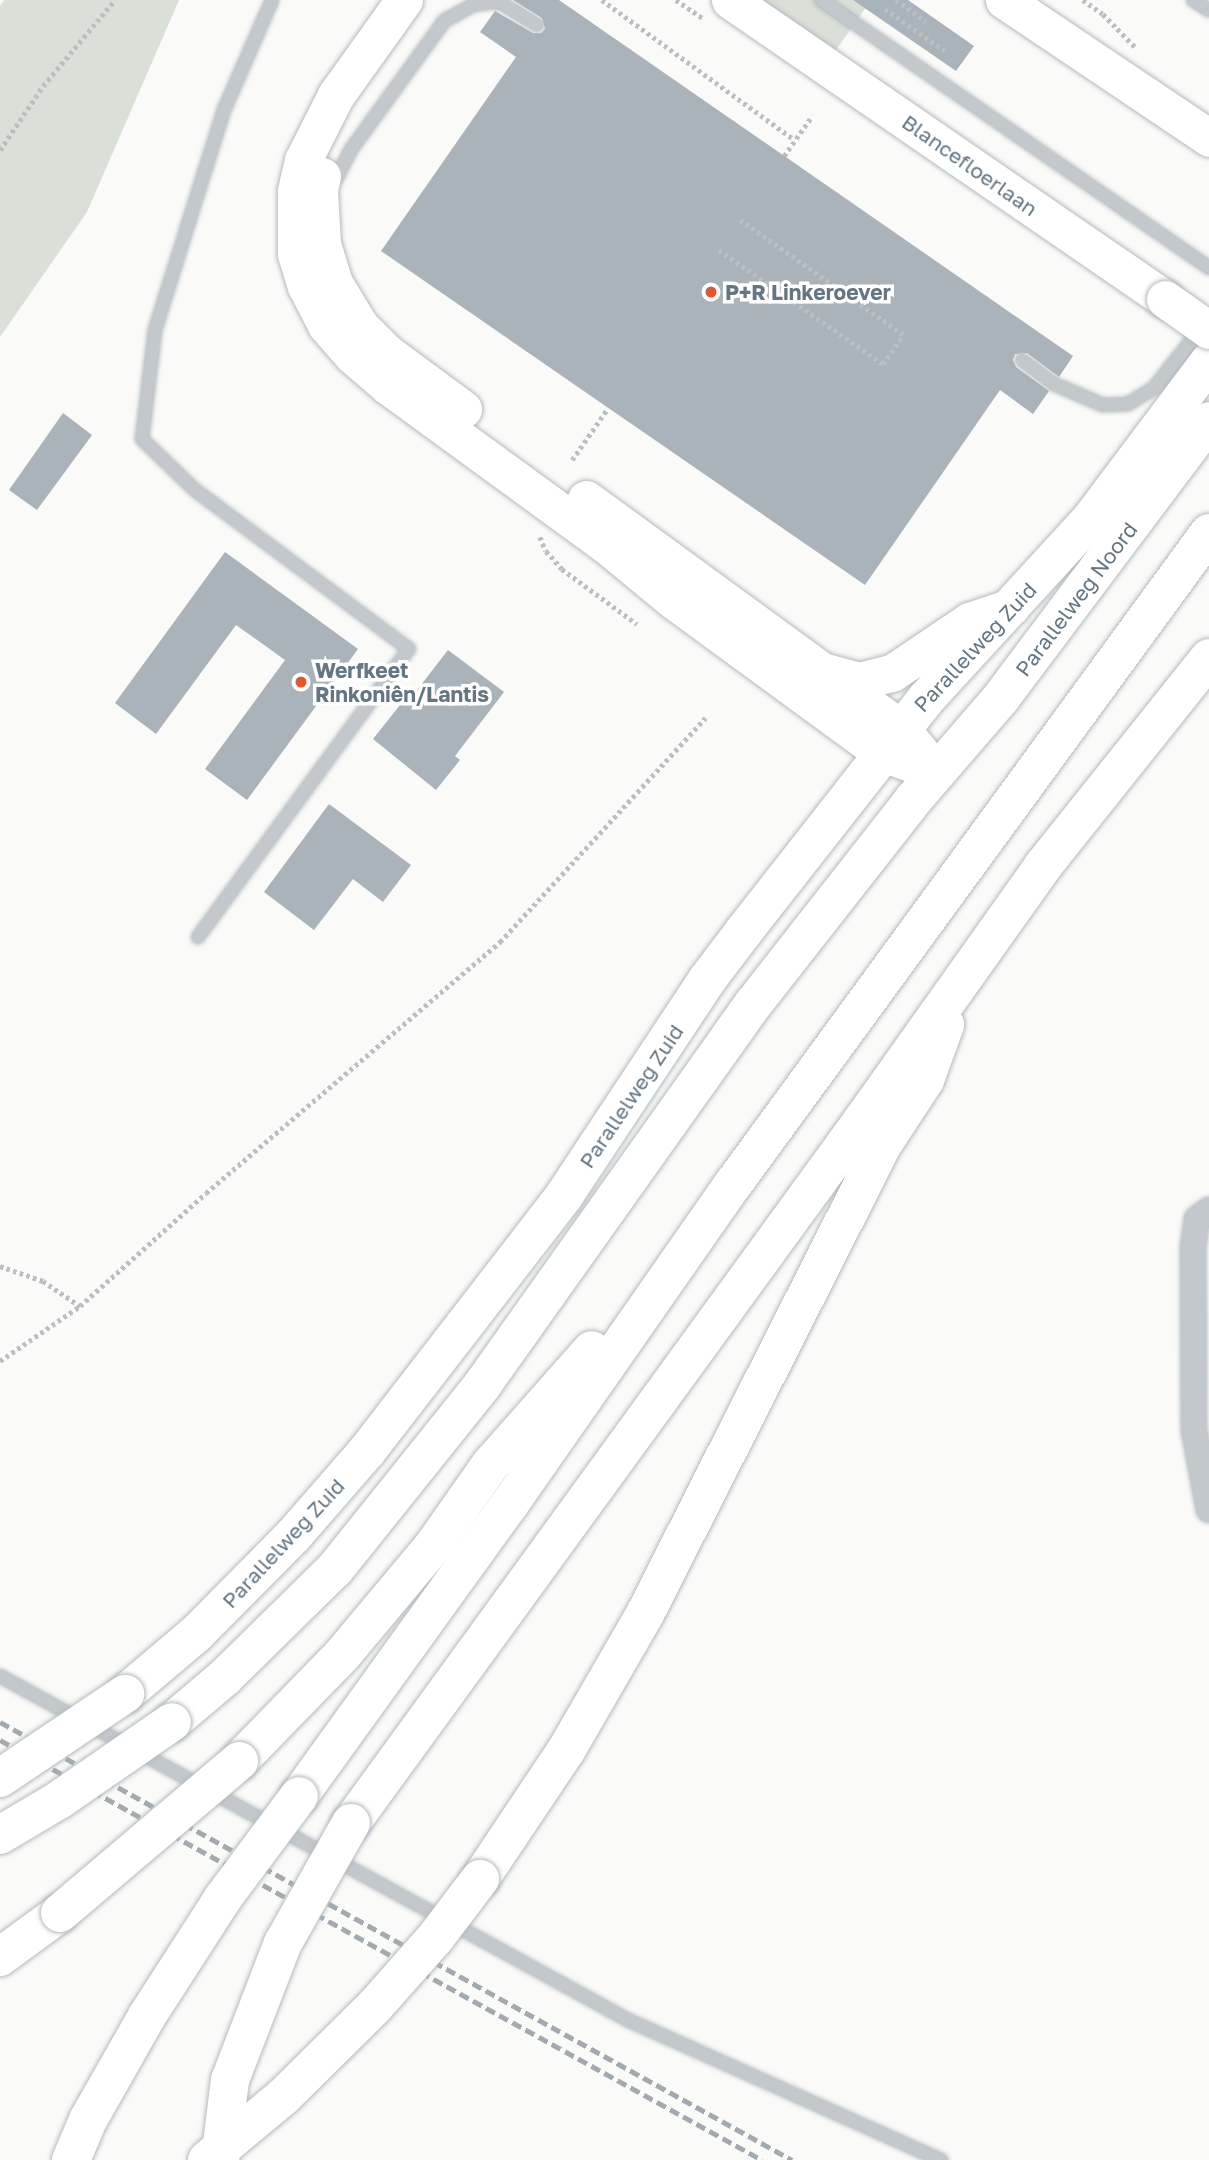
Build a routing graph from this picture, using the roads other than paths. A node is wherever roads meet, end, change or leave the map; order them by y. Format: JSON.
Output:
{"nodes":[{"id":1,"x":272,"y":0,"type":"edge"},
{"id":2,"x":404,"y":0,"type":"edge"},
{"id":3,"x":428,"y":0,"type":"edge"},
{"id":4,"x":730,"y":0,"type":"edge"},
{"id":5,"x":821,"y":0,"type":"edge"},
{"id":6,"x":1004,"y":0,"type":"edge"},
{"id":7,"x":1034,"y":0,"type":"edge"},
{"id":8,"x":1193,"y":0,"type":"edge"},
{"id":9,"x":1209,"y":10,"type":"edge"},
{"id":10,"x":537,"y":25,"type":"dead end"},
{"id":11,"x":1084,"y":54,"type":"junction"},
{"id":12,"x":1209,"y":138,"type":"edge"},
{"id":13,"x":320,"y":225,"type":"junction"},
{"id":14,"x":1209,"y":268,"type":"edge"},
{"id":15,"x":1209,"y":317,"type":"edge"},
{"id":16,"x":1209,"y":330,"type":"edge"},
{"id":17,"x":1022,"y":360,"type":"dead end"},
{"id":18,"x":1209,"y":362,"type":"edge"},
{"id":19,"x":1209,"y":421,"type":"edge"},
{"id":20,"x":1209,"y":533,"type":"edge"},
{"id":21,"x":1011,"y":607,"type":"junction"},
{"id":22,"x":1209,"y":658,"type":"edge"},
{"id":23,"x":825,"y":672,"type":"junction"},
{"id":24,"x":892,"y":741,"type":"junction"},
{"id":25,"x":937,"y":772,"type":"junction"},
{"id":26,"x":198,"y":937,"type":"dead end"},
{"id":27,"x":962,"y":979,"type":"junction"},
{"id":28,"x":734,"y":1183,"type":"junction"},
{"id":29,"x":1209,"y":1210,"type":"edge"},
{"id":30,"x":1201,"y":1434,"type":"edge"},
{"id":31,"x":1209,"y":1510,"type":"edge"},
{"id":32,"x":0,"y":1676,"type":"edge"},
{"id":33,"x":0,"y":1778,"type":"edge"},
{"id":34,"x":0,"y":1835,"type":"edge"},
{"id":35,"x":0,"y":1957,"type":"edge"},
{"id":36,"x":71,"y":2160,"type":"edge"},
{"id":37,"x":207,"y":2160,"type":"edge"},
{"id":38,"x":220,"y":2160,"type":"edge"},
{"id":39,"x":941,"y":2160,"type":"edge"}],
"edges":[{"from":1,"to":26,"type":"lane"},
{"from":2,"to":24,"type":"main road"},
{"from":3,"to":13,"type":"main road"},
{"from":4,"to":16,"type":"main road","name":"Blancefloerlaan","bridge":true},
{"from":5,"to":14,"type":"lane"},
{"from":6,"to":11,"type":"main road"},
{"from":7,"to":11,"type":"main road"},
{"from":8,"to":9,"type":"lane"},
{"from":10,"to":13,"type":"lane"},
{"from":11,"to":12,"type":"main road"},
{"from":13,"to":23,"type":"main road"},
{"from":15,"to":17,"type":"lane"},
{"from":18,"to":21,"type":"highway","name":"Parallelweg Zuid"},
{"from":19,"to":25,"type":"highway","name":"Parallelweg Noord"},
{"from":20,"to":28,"type":"highway"},
{"from":21,"to":23,"type":"main road"},
{"from":21,"to":24,"type":"highway","name":"Parallelweg Zuid"},
{"from":22,"to":27,"type":"highway"},
{"from":23,"to":24,"type":"main road"},
{"from":24,"to":25,"type":"main road"},
{"from":24,"to":33,"type":"highway","name":"Parallelweg Zuid","bridge":true},
{"from":25,"to":34,"type":"highway","bridge":true},
{"from":27,"to":37,"type":"highway","bridge":true},
{"from":27,"to":38,"type":"highway","bridge":true},
{"from":28,"to":35,"type":"highway","bridge":true},
{"from":28,"to":36,"type":"highway","bridge":true},
{"from":29,"to":30,"type":"street"},
{"from":30,"to":31,"type":"street"},
{"from":32,"to":39,"type":"lane"}]}
